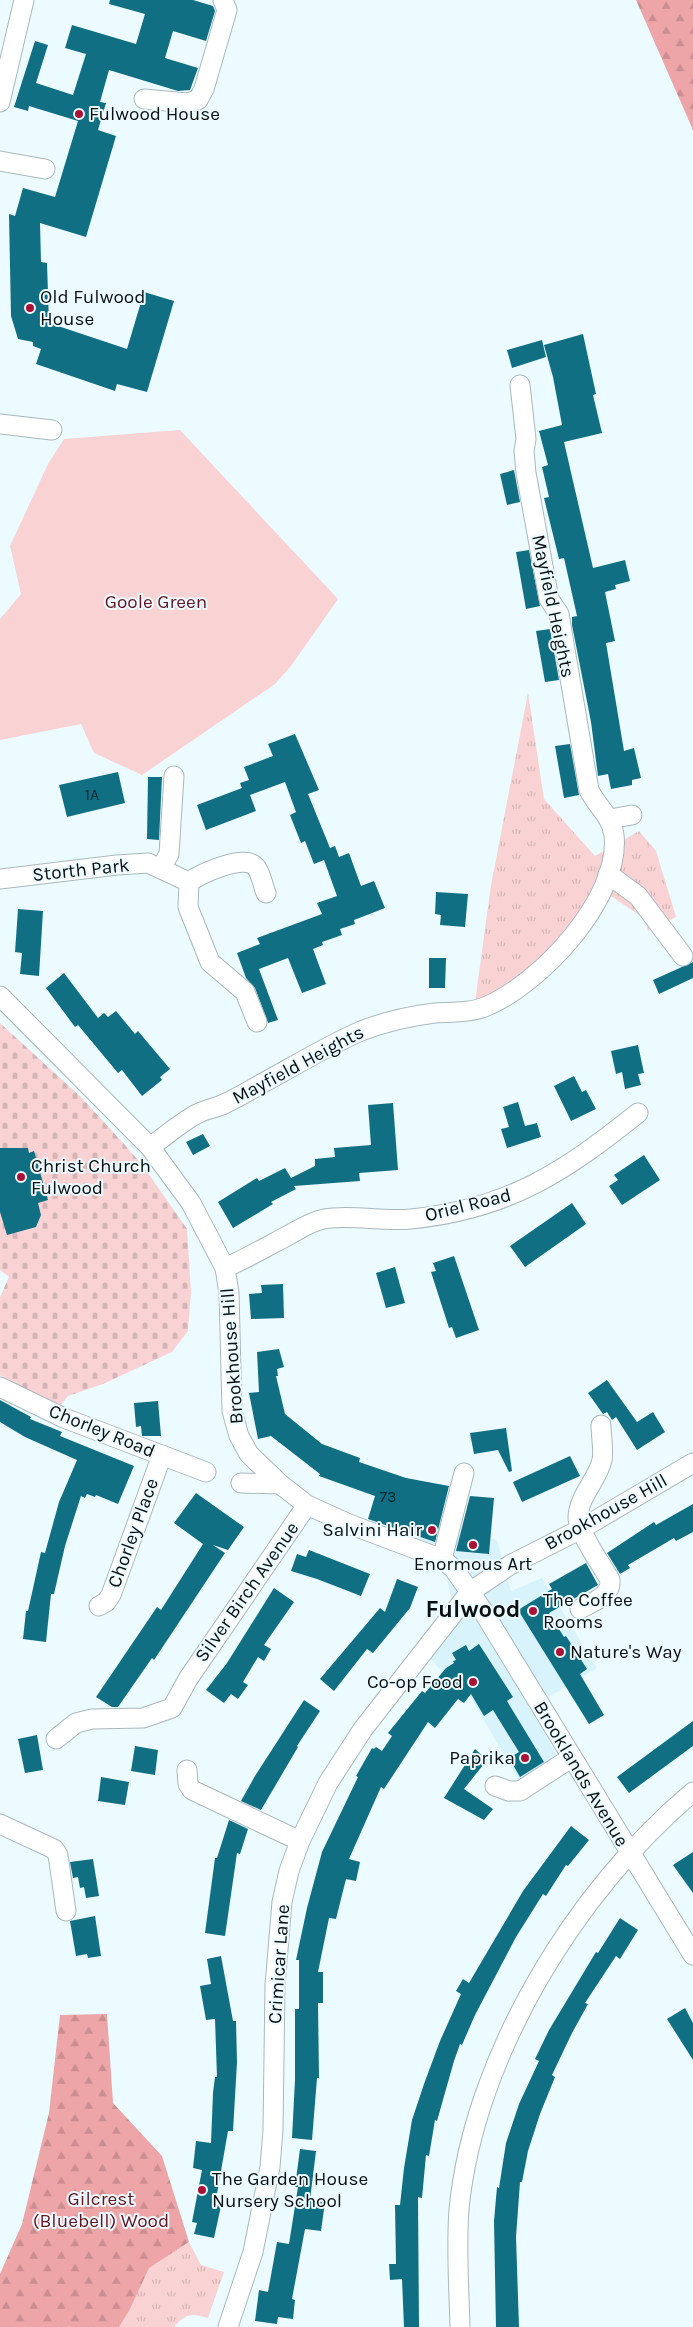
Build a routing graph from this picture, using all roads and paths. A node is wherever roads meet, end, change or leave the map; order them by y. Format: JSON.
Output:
{"nodes":[{"id":1,"x":24,"y":0,"type":"edge"},
{"id":2,"x":223,"y":0,"type":"edge"},
{"id":3,"x":5,"y":64,"type":"edge"},
{"id":4,"x":144,"y":99,"type":"dead end"},
{"id":5,"x":0,"y":102,"type":"edge"},
{"id":6,"x":0,"y":162,"type":"edge"},
{"id":7,"x":45,"y":169,"type":"dead end"},
{"id":8,"x":520,"y":385,"type":"dead end"},
{"id":9,"x":0,"y":424,"type":"edge"},
{"id":10,"x":52,"y":430,"type":"dead end"},
{"id":11,"x":174,"y":776,"type":"dead end"},
{"id":12,"x":632,"y":815,"type":"dead end"},
{"id":13,"x":610,"y":819,"type":"junction"},
{"id":14,"x":161,"y":868,"type":"junction"},
{"id":15,"x":608,"y":874,"type":"junction"},
{"id":16,"x":0,"y":879,"type":"edge"},
{"id":17,"x":189,"y":882,"type":"junction"},
{"id":18,"x":266,"y":893,"type":"dead end"},
{"id":19,"x":683,"y":956,"type":"dead end"},
{"id":20,"x":0,"y":996,"type":"edge"},
{"id":21,"x":257,"y":1022,"type":"dead end"},
{"id":22,"x":638,"y":1113,"type":"dead end"},
{"id":23,"x":150,"y":1148,"type":"junction"},
{"id":24,"x":225,"y":1268,"type":"junction"},
{"id":25,"x":0,"y":1386,"type":"edge"},
{"id":26,"x":601,"y":1425,"type":"dead end"},
{"id":27,"x":162,"y":1455,"type":"junction"},
{"id":28,"x":693,"y":1463,"type":"edge"},
{"id":29,"x":206,"y":1472,"type":"dead end"},
{"id":30,"x":464,"y":1474,"type":"dead end"},
{"id":31,"x":241,"y":1484,"type":"dead end"},
{"id":32,"x":280,"y":1484,"type":"junction"},
{"id":33,"x":307,"y":1505,"type":"junction"},
{"id":34,"x":581,"y":1529,"type":"junction"},
{"id":35,"x":442,"y":1559,"type":"junction"},
{"id":36,"x":470,"y":1592,"type":"junction"},
{"id":37,"x":99,"y":1606,"type":"dead end"},
{"id":38,"x":580,"y":1609,"type":"dead end"},
{"id":39,"x":56,"y":1738,"type":"dead end"},
{"id":40,"x":572,"y":1758,"type":"junction"},
{"id":41,"x":187,"y":1770,"type":"dead end"},
{"id":42,"x":495,"y":1786,"type":"dead end"},
{"id":43,"x":693,"y":1792,"type":"edge"},
{"id":44,"x":0,"y":1824,"type":"edge"},
{"id":45,"x":300,"y":1841,"type":"junction"},
{"id":46,"x":629,"y":1853,"type":"junction"},
{"id":47,"x":66,"y":1911,"type":"dead end"},
{"id":48,"x":693,"y":1955,"type":"edge"},
{"id":49,"x":228,"y":2327,"type":"edge"},
{"id":50,"x":460,"y":2327,"type":"edge"}],
"edges":[{"from":1,"to":3,"type":"street"},
{"from":2,"to":4,"type":"street"},
{"from":3,"to":5,"type":"street"},
{"from":6,"to":7,"type":"street"},
{"from":8,"to":13,"type":"street","name":"Mayfield Heights"},
{"from":9,"to":10,"type":"street"},
{"from":11,"to":14,"type":"street"},
{"from":12,"to":13,"type":"street"},
{"from":13,"to":15,"type":"street","name":"Mayfield Heights"},
{"from":14,"to":16,"type":"street","name":"Storth Park"},
{"from":14,"to":17,"type":"street","name":"Storth Park"},
{"from":15,"to":19,"type":"street"},
{"from":15,"to":23,"type":"street","name":"Mayfield Heights"},
{"from":17,"to":18,"type":"street"},
{"from":17,"to":21,"type":"street"},
{"from":20,"to":23,"type":"street","name":"Brookhouse Hill"},
{"from":22,"to":24,"type":"street","name":"Oriel Road"},
{"from":23,"to":24,"type":"street","name":"Brookhouse Hill"},
{"from":24,"to":32,"type":"street","name":"Brookhouse Hill"},
{"from":25,"to":27,"type":"street","name":"Chorley Road"},
{"from":26,"to":34,"type":"street"},
{"from":27,"to":29,"type":"street","name":"Chorley Road"},
{"from":27,"to":37,"type":"street","name":"Chorley Place"},
{"from":28,"to":34,"type":"street","name":"Brookhouse Hill"},
{"from":30,"to":35,"type":"street"},
{"from":31,"to":32,"type":"street"},
{"from":32,"to":33,"type":"street","name":"Brookhouse Hill"},
{"from":33,"to":35,"type":"street","name":"Brookhouse Hill"},
{"from":33,"to":39,"type":"street","name":"Silver Birch Avenue"},
{"from":34,"to":36,"type":"street","name":"Brookhouse Hill"},
{"from":34,"to":38,"type":"street"},
{"from":35,"to":36,"type":"street","name":"Brookhouse Hill"},
{"from":36,"to":40,"type":"street","name":"Brooklands Avenue"},
{"from":36,"to":45,"type":"street","name":"Crimicar Lane"},
{"from":40,"to":42,"type":"street"},
{"from":40,"to":46,"type":"street","name":"Brooklands Avenue"},
{"from":41,"to":45,"type":"street"},
{"from":43,"to":46,"type":"street"},
{"from":44,"to":47,"type":"street"},
{"from":45,"to":49,"type":"street","name":"Crimicar Lane"},
{"from":46,"to":48,"type":"street","name":"Brooklands Avenue"},
{"from":46,"to":50,"type":"street"}]}
